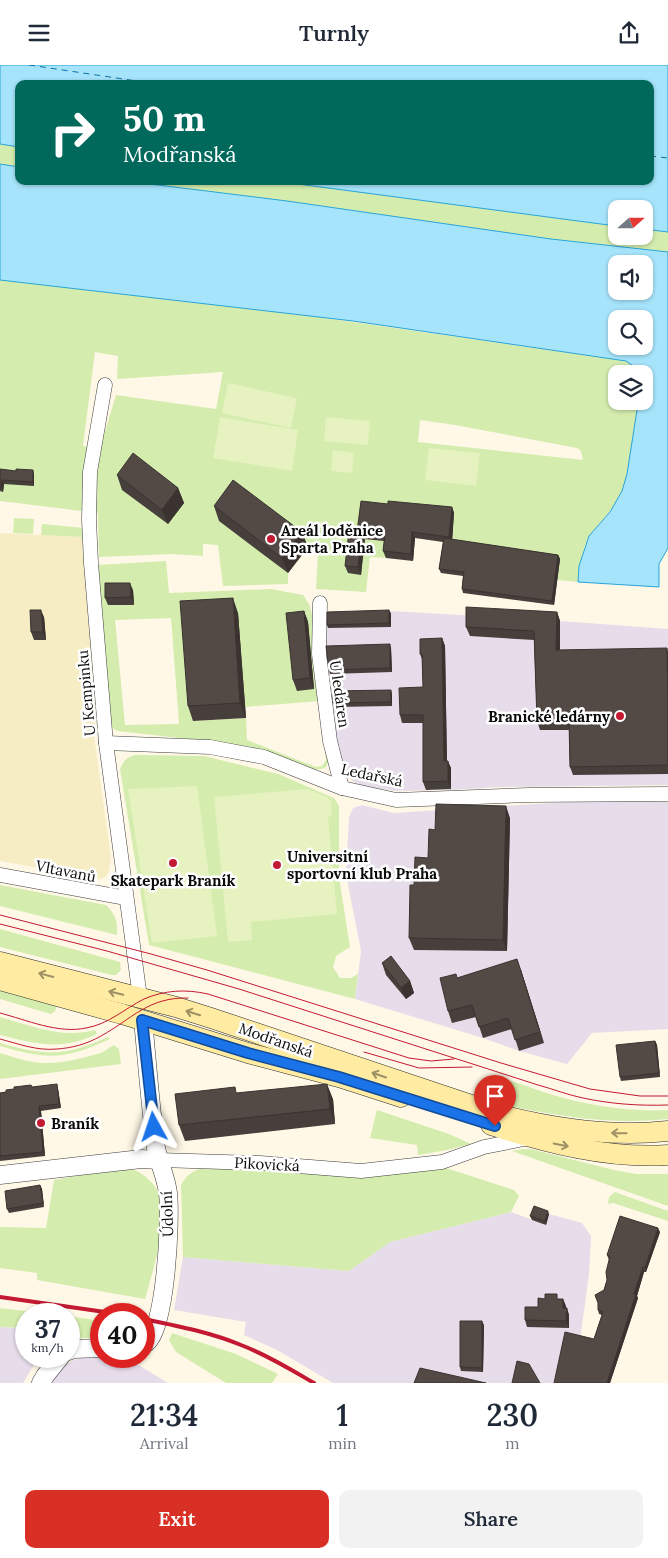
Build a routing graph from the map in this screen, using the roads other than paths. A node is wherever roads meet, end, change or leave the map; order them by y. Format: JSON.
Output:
{"nodes":[{"id":1,"x":105,"y":385,"type":"dead end"},
{"id":2,"x":320,"y":603,"type":"dead end"},
{"id":3,"x":106,"y":743,"type":"junction"},
{"id":4,"x":342,"y":788,"type":"junction"},
{"id":5,"x":668,"y":794,"type":"edge"},
{"id":6,"x":0,"y":875,"type":"edge"},
{"id":7,"x":126,"y":899,"type":"junction"},
{"id":8,"x":0,"y":962,"type":"edge"},
{"id":9,"x":0,"y":980,"type":"edge"},
{"id":10,"x":140,"y":998,"type":"junction"},
{"id":11,"x":142,"y":1020,"type":"junction"},
{"id":12,"x":668,"y":1131,"type":"edge"},
{"id":13,"x":530,"y":1137,"type":"junction"},
{"id":14,"x":668,"y":1155,"type":"edge"},
{"id":15,"x":159,"y":1160,"type":"junction"},
{"id":16,"x":0,"y":1175,"type":"edge"},
{"id":17,"x":155,"y":1328,"type":"edge"},
{"id":18,"x":51,"y":1368,"type":"edge"},
{"id":19,"x":41,"y":1383,"type":"edge"}],
"edges":[{"from":1,"to":3,"type":"street","name":"U Kempinku"},
{"from":2,"to":4,"type":"street","name":"U ledáren"},
{"from":3,"to":4,"type":"street","name":"Ledařská"},
{"from":3,"to":7,"type":"street","name":"U Kempinku"},
{"from":4,"to":5,"type":"street","name":"Ledařská"},
{"from":6,"to":7,"type":"street","name":"Vltavanů"},
{"from":7,"to":10,"type":"street","name":"U Kempinku"},
{"from":10,"to":8,"type":"main road","name":"Modřanská","one_way":true},
{"from":9,"to":11,"type":"main road","name":"Modřanská"},
{"from":10,"to":11,"type":"main road"},
{"from":12,"to":10,"type":"main road","name":"Modřanská","one_way":true},
{"from":11,"to":13,"type":"main road","name":"Modřanská"},
{"from":11,"to":15,"type":"street","name":"Údolní"},
{"from":13,"to":14,"type":"main road","name":"Modřanská","one_way":true},
{"from":13,"to":15,"type":"street","name":"Pikovická"},
{"from":15,"to":16,"type":"street","name":"Pikovická"},
{"from":15,"to":17,"type":"street","name":"Údolní"},
{"from":18,"to":19,"type":"street"}]}
